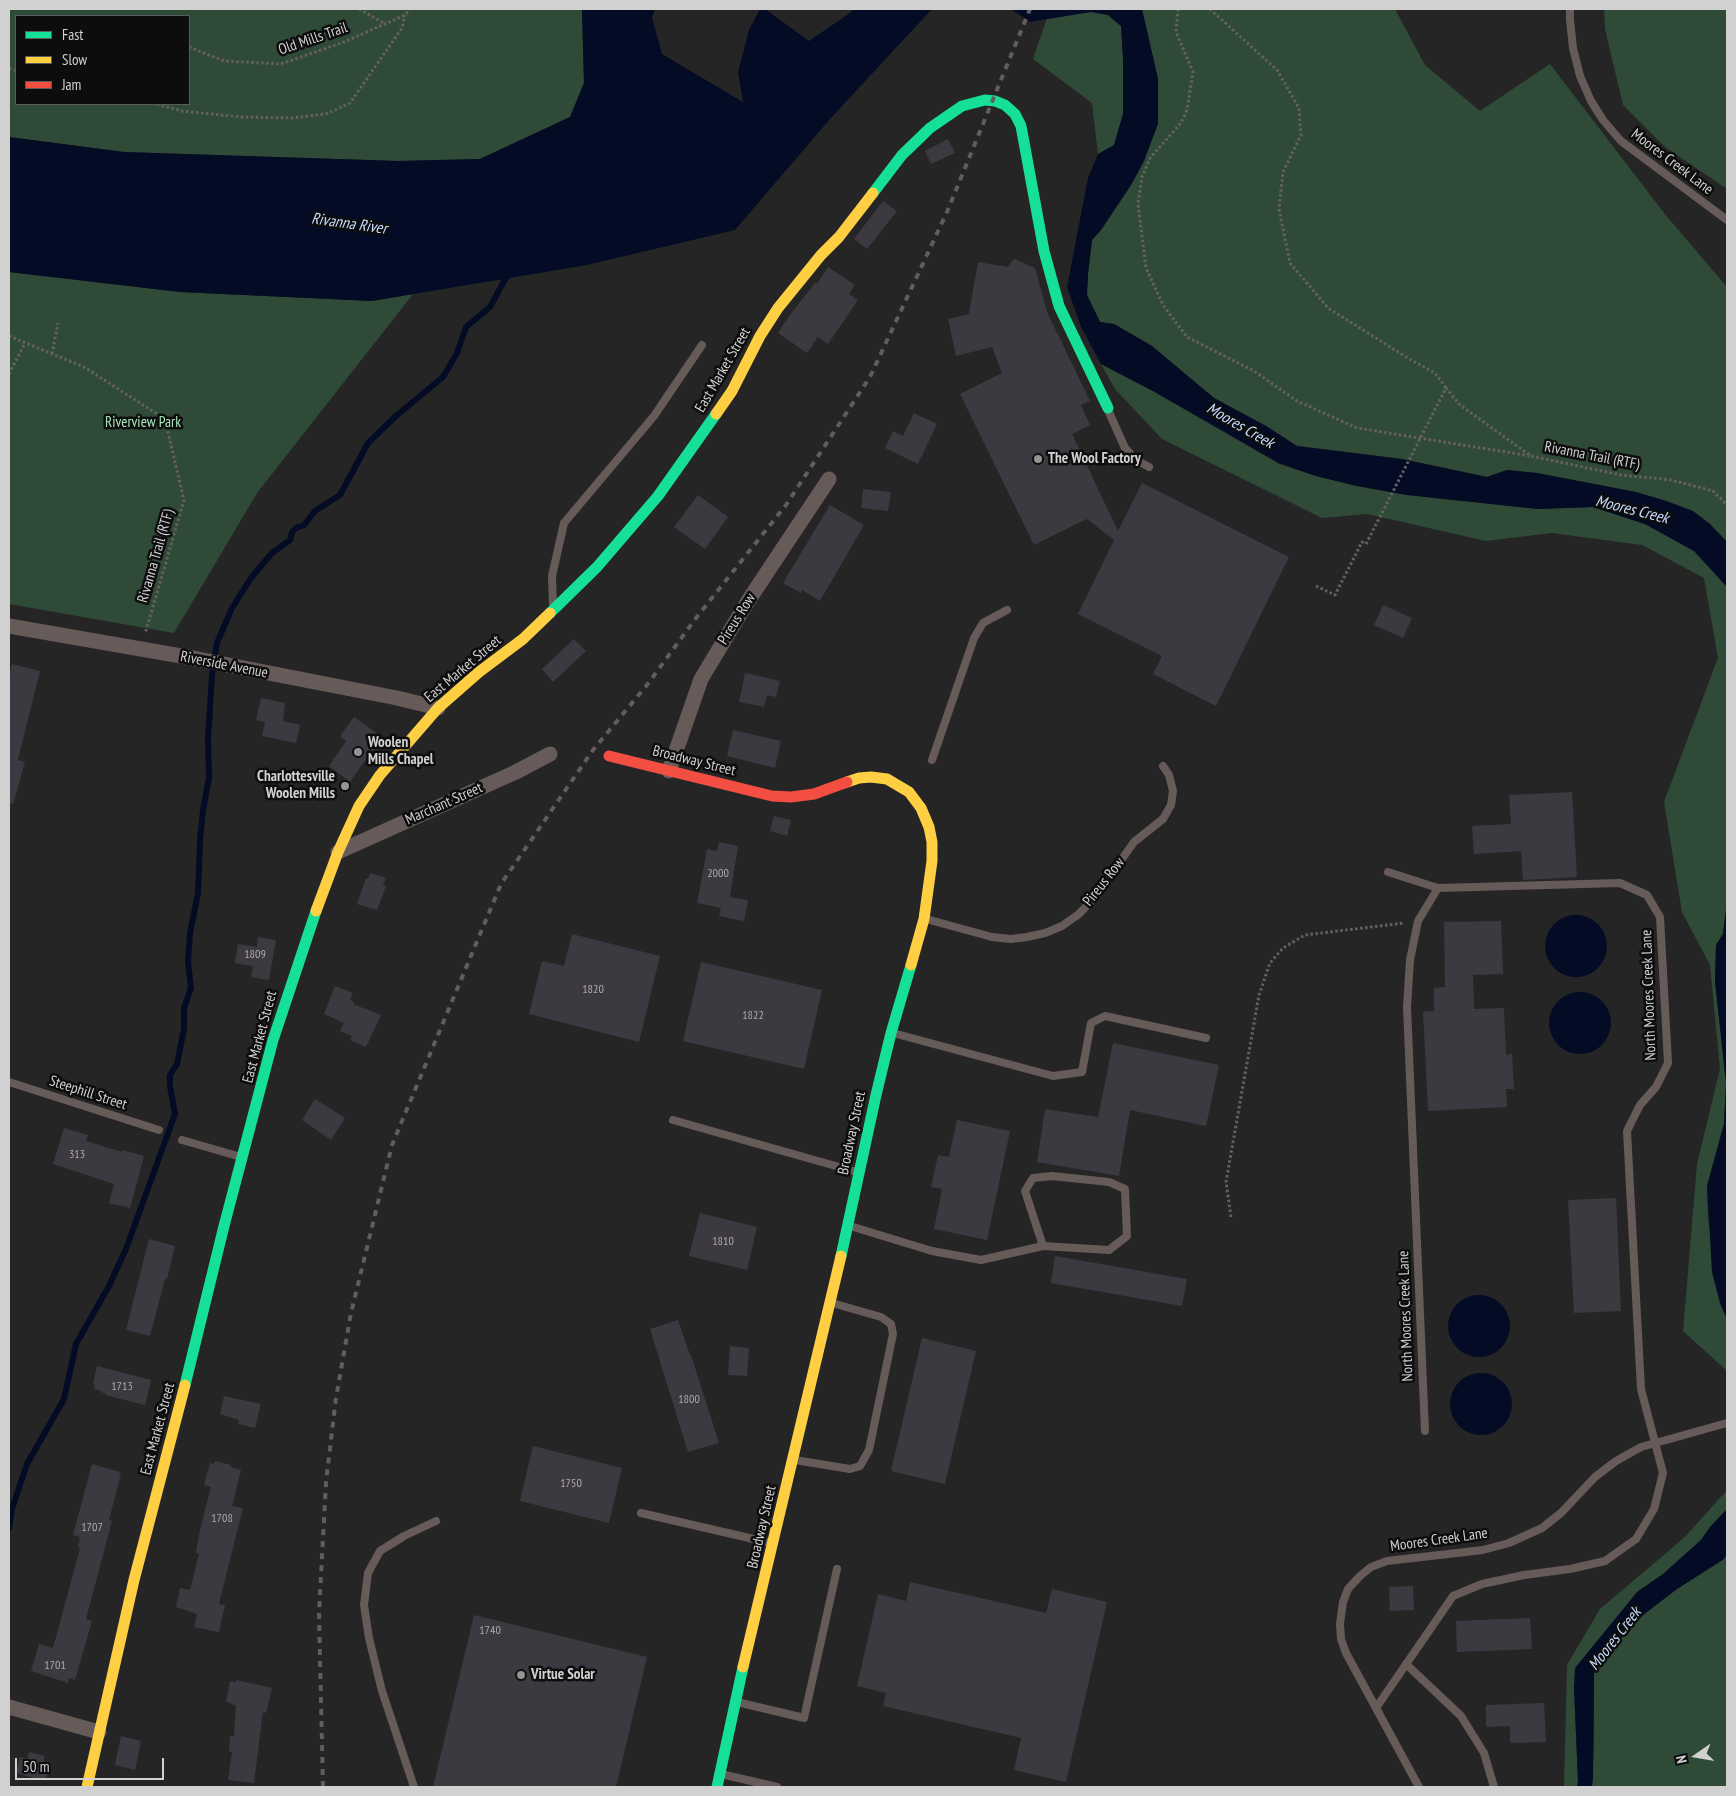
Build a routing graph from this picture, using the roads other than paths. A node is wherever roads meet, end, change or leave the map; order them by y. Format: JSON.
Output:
{"nodes":[{"id":1,"x":1570,"y":9,"type":"edge"},
{"id":2,"x":1727,"y":220,"type":"edge"},
{"id":3,"x":702,"y":345,"type":"dead end"},
{"id":4,"x":1108,"y":408,"type":"joint"},
{"id":5,"x":1149,"y":467,"type":"dead end"},
{"id":6,"x":829,"y":479,"type":"dead end"},
{"id":7,"x":553,"y":610,"type":"junction"},
{"id":8,"x":1006,"y":610,"type":"dead end"},
{"id":9,"x":9,"y":626,"type":"edge"},
{"id":10,"x":438,"y":708,"type":"junction"},
{"id":11,"x":550,"y":754,"type":"dead end"},
{"id":12,"x":609,"y":756,"type":"dead end"},
{"id":13,"x":932,"y":760,"type":"dead end"},
{"id":14,"x":1163,"y":766,"type":"dead end"},
{"id":15,"x":669,"y":771,"type":"junction"},
{"id":16,"x":338,"y":852,"type":"junction"},
{"id":17,"x":1388,"y":872,"type":"dead end"},
{"id":18,"x":1438,"y":888,"type":"junction"},
{"id":19,"x":924,"y":919,"type":"junction"},
{"id":20,"x":891,"y":1033,"type":"junction"},
{"id":21,"x":1206,"y":1038,"type":"dead end"},
{"id":22,"x":9,"y":1082,"type":"edge"},
{"id":23,"x":673,"y":1120,"type":"dead end"},
{"id":24,"x":159,"y":1130,"type":"dead end"},
{"id":25,"x":182,"y":1140,"type":"dead end"},
{"id":26,"x":243,"y":1158,"type":"junction"},
{"id":27,"x":859,"y":1172,"type":"junction"},
{"id":28,"x":848,"y":1225,"type":"junction"},
{"id":29,"x":1043,"y":1246,"type":"junction"},
{"id":30,"x":831,"y":1303,"type":"junction"},
{"id":31,"x":1727,"y":1423,"type":"edge"},
{"id":32,"x":1425,"y":1431,"type":"dead end"},
{"id":33,"x":793,"y":1460,"type":"junction"},
{"id":34,"x":641,"y":1512,"type":"dead end"},
{"id":35,"x":436,"y":1521,"type":"dead end"},
{"id":36,"x":773,"y":1544,"type":"junction"},
{"id":37,"x":837,"y":1569,"type":"dead end"},
{"id":38,"x":1406,"y":1664,"type":"junction"},
{"id":39,"x":736,"y":1702,"type":"junction"},
{"id":40,"x":9,"y":1708,"type":"edge"},
{"id":41,"x":1376,"y":1708,"type":"junction"},
{"id":42,"x":100,"y":1732,"type":"junction"},
{"id":43,"x":719,"y":1773,"type":"junction"},
{"id":44,"x":87,"y":1787,"type":"edge"},
{"id":45,"x":414,"y":1787,"type":"edge"},
{"id":46,"x":717,"y":1787,"type":"edge"},
{"id":47,"x":777,"y":1787,"type":"edge"},
{"id":48,"x":1419,"y":1787,"type":"edge"},
{"id":49,"x":1494,"y":1787,"type":"edge"}],
"edges":[{"from":1,"to":2,"type":"lane","name":"Moores Creek Lane"},
{"from":3,"to":7,"type":"lane"},
{"from":4,"to":5,"type":"lane"},
{"from":4,"to":7,"type":"street","name":"East Market Street"},
{"from":6,"to":15,"type":"street","name":"Pireus Row"},
{"from":7,"to":10,"type":"street","name":"East Market Street"},
{"from":8,"to":13,"type":"lane"},
{"from":9,"to":10,"type":"street","name":"Riverside Avenue"},
{"from":10,"to":16,"type":"street","name":"East Market Street"},
{"from":11,"to":16,"type":"street","name":"Marchant Street"},
{"from":12,"to":15,"type":"street","name":"Broadway Street"},
{"from":14,"to":19,"type":"lane","name":"Pireus Row"},
{"from":15,"to":19,"type":"street","name":"Broadway Street"},
{"from":16,"to":26,"type":"street","name":"East Market Street"},
{"from":17,"to":18,"type":"lane"},
{"from":18,"to":32,"type":"lane","name":"North Moores Creek Lane"},
{"from":18,"to":38,"type":"lane","name":"North Moores Creek Lane"},
{"from":19,"to":20,"type":"street","name":"Broadway Street"},
{"from":20,"to":21,"type":"lane"},
{"from":20,"to":27,"type":"street","name":"Broadway Street"},
{"from":22,"to":24,"type":"lane","name":"Steephill Street"},
{"from":23,"to":27,"type":"lane"},
{"from":25,"to":26,"type":"lane"},
{"from":26,"to":42,"type":"street","name":"East Market Street"},
{"from":27,"to":28,"type":"street","name":"Broadway Street"},
{"from":28,"to":29,"type":"lane"},
{"from":28,"to":30,"type":"street","name":"Broadway Street"},
{"from":29,"to":29,"type":"lane"},
{"from":30,"to":33,"type":"street","name":"Broadway Street"},
{"from":30,"to":33,"type":"lane"},
{"from":31,"to":41,"type":"lane","name":"Moores Creek Lane"},
{"from":33,"to":36,"type":"street","name":"Broadway Street"},
{"from":34,"to":36,"type":"lane"},
{"from":35,"to":45,"type":"lane"},
{"from":36,"to":39,"type":"street","name":"Broadway Street"},
{"from":37,"to":39,"type":"lane"},
{"from":38,"to":41,"type":"lane","name":"North Moores Creek Lane"},
{"from":38,"to":49,"type":"lane"},
{"from":39,"to":43,"type":"street","name":"Broadway Street"},
{"from":40,"to":42,"type":"street"},
{"from":41,"to":48,"type":"lane","name":"Moores Creek Lane"},
{"from":42,"to":44,"type":"street","name":"East Market Street"},
{"from":43,"to":46,"type":"street","name":"Broadway Street"},
{"from":43,"to":47,"type":"lane"}]}
